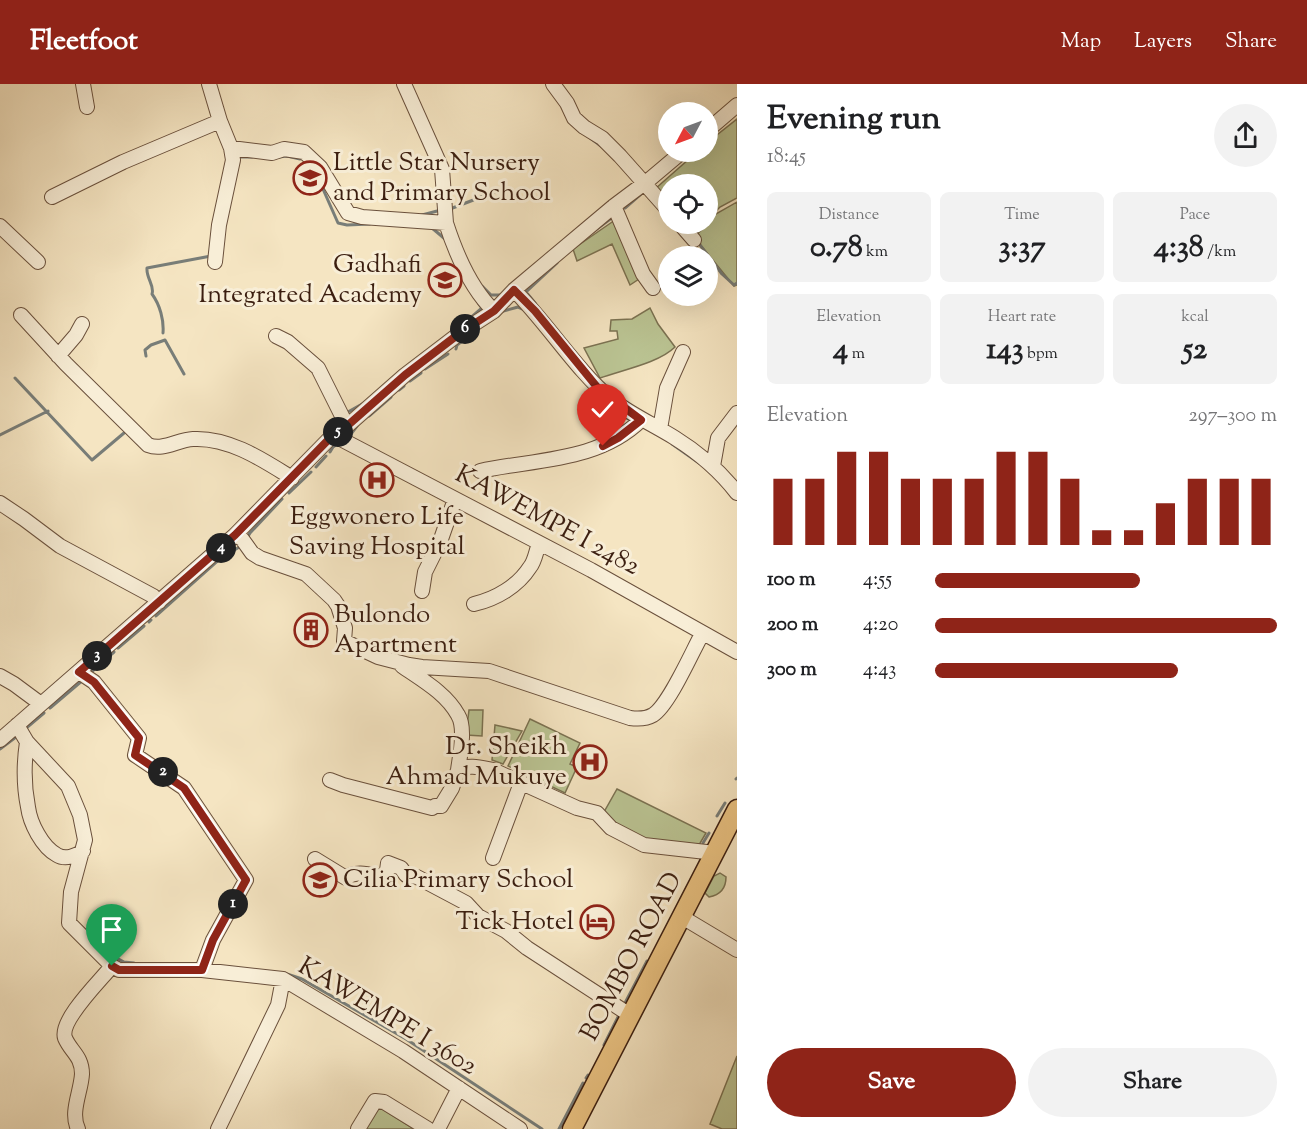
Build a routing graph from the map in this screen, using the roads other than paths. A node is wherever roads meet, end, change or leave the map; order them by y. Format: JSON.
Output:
{"nodes":[{"id":1,"x":83,"y":84,"type":"edge"},
{"id":2,"x":209,"y":84,"type":"edge"},
{"id":3,"x":404,"y":84,"type":"edge"},
{"id":4,"x":553,"y":84,"type":"edge"},
{"id":5,"x":737,"y":105,"type":"edge"},
{"id":6,"x":87,"y":106,"type":"dead end"},
{"id":7,"x":220,"y":121,"type":"junction"},
{"id":8,"x":718,"y":121,"type":"edge"},
{"id":9,"x":231,"y":148,"type":"junction"},
{"id":10,"x":670,"y":162,"type":"edge"},
{"id":11,"x":645,"y":183,"type":"junction"},
{"id":12,"x":52,"y":197,"type":"dead end"},
{"id":13,"x":658,"y":198,"type":"edge"},
{"id":14,"x":614,"y":206,"type":"junction"},
{"id":15,"x":446,"y":223,"type":"junction"},
{"id":16,"x":0,"y":226,"type":"edge"},
{"id":17,"x":689,"y":234,"type":"edge"},
{"id":18,"x":694,"y":240,"type":"dead end"},
{"id":19,"x":38,"y":262,"type":"dead end"},
{"id":20,"x":215,"y":262,"type":"dead end"},
{"id":21,"x":653,"y":288,"type":"dead end"},
{"id":22,"x":514,"y":290,"type":"junction"},
{"id":23,"x":494,"y":311,"type":"junction"},
{"id":24,"x":21,"y":315,"type":"dead end"},
{"id":25,"x":82,"y":324,"type":"dead end"},
{"id":26,"x":276,"y":336,"type":"dead end"},
{"id":27,"x":683,"y":352,"type":"dead end"},
{"id":28,"x":58,"y":356,"type":"junction"},
{"id":29,"x":737,"y":413,"type":"edge"},
{"id":30,"x":641,"y":420,"type":"junction"},
{"id":31,"x":347,"y":426,"type":"junction"},
{"id":32,"x":660,"y":429,"type":"junction"},
{"id":33,"x":333,"y":435,"type":"junction"},
{"id":34,"x":712,"y":466,"type":"junction"},
{"id":35,"x":480,"y":471,"type":"dead end"},
{"id":36,"x":292,"y":478,"type":"junction"},
{"id":37,"x":737,"y":493,"type":"edge"},
{"id":38,"x":455,"y":500,"type":"junction"},
{"id":39,"x":0,"y":503,"type":"edge"},
{"id":40,"x":235,"y":535,"type":"junction"},
{"id":41,"x":539,"y":544,"type":"junction"},
{"id":42,"x":422,"y":591,"type":"dead end"},
{"id":43,"x":159,"y":602,"type":"junction"},
{"id":44,"x":474,"y":604,"type":"dead end"},
{"id":45,"x":702,"y":634,"type":"junction"},
{"id":46,"x":737,"y":652,"type":"edge"},
{"id":47,"x":396,"y":661,"type":"junction"},
{"id":48,"x":79,"y":672,"type":"junction"},
{"id":49,"x":0,"y":676,"type":"edge"},
{"id":50,"x":41,"y":704,"type":"junction"},
{"id":51,"x":17,"y":725,"type":"junction"},
{"id":52,"x":0,"y":740,"type":"edge"},
{"id":53,"x":27,"y":742,"type":"junction"},
{"id":54,"x":458,"y":770,"type":"junction"},
{"id":55,"x":330,"y":780,"type":"dead end"},
{"id":56,"x":521,"y":783,"type":"junction"},
{"id":57,"x":737,"y":809,"type":"edge"},
{"id":58,"x":83,"y":851,"type":"junction"},
{"id":59,"x":715,"y":854,"type":"junction"},
{"id":60,"x":493,"y":858,"type":"dead end"},
{"id":61,"x":315,"y":859,"type":"dead end"},
{"id":62,"x":682,"y":917,"type":"junction"},
{"id":63,"x":737,"y":950,"type":"edge"},
{"id":64,"x":112,"y":966,"type":"junction"},
{"id":65,"x":202,"y":970,"type":"junction"},
{"id":66,"x":283,"y":979,"type":"junction"},
{"id":67,"x":630,"y":1015,"type":"junction"},
{"id":68,"x":459,"y":1088,"type":"junction"},
{"id":69,"x":78,"y":1129,"type":"edge"},
{"id":70,"x":218,"y":1129,"type":"edge"},
{"id":71,"x":358,"y":1129,"type":"edge"},
{"id":72,"x":428,"y":1129,"type":"edge"},
{"id":73,"x":438,"y":1129,"type":"edge"},
{"id":74,"x":520,"y":1129,"type":"edge"},
{"id":75,"x":573,"y":1129,"type":"edge"}],
"edges":[{"from":1,"to":6,"type":"street"},
{"from":2,"to":7,"type":"street"},
{"from":3,"to":15,"type":"street"},
{"from":4,"to":11,"type":"street"},
{"from":5,"to":8,"type":"street"},
{"from":7,"to":9,"type":"street"},
{"from":7,"to":12,"type":"street"},
{"from":9,"to":15,"type":"street"},
{"from":9,"to":20,"type":"street"},
{"from":10,"to":11,"type":"street"},
{"from":11,"to":13,"type":"street"},
{"from":11,"to":14,"type":"street"},
{"from":14,"to":21,"type":"street"},
{"from":14,"to":22,"type":"street"},
{"from":15,"to":23,"type":"street"},
{"from":16,"to":19,"type":"street"},
{"from":17,"to":18,"type":"street"},
{"from":22,"to":23,"type":"street"},
{"from":22,"to":30,"type":"street"},
{"from":23,"to":31,"type":"street"},
{"from":24,"to":28,"type":"street"},
{"from":25,"to":28,"type":"street"},
{"from":26,"to":31,"type":"street"},
{"from":27,"to":32,"type":"street"},
{"from":28,"to":36,"type":"street"},
{"from":29,"to":34,"type":"street"},
{"from":30,"to":32,"type":"street"},
{"from":30,"to":35,"type":"street"},
{"from":31,"to":33,"type":"street"},
{"from":32,"to":34,"type":"street"},
{"from":33,"to":36,"type":"street"},
{"from":33,"to":38,"type":"street","name":"KAWEMPE I 2482"},
{"from":34,"to":37,"type":"street"},
{"from":36,"to":40,"type":"street"},
{"from":38,"to":41,"type":"street","name":"KAWEMPE I 2482"},
{"from":38,"to":42,"type":"street"},
{"from":39,"to":43,"type":"street"},
{"from":40,"to":43,"type":"street"},
{"from":40,"to":47,"type":"street"},
{"from":41,"to":44,"type":"street"},
{"from":41,"to":45,"type":"street","name":"KAWEMPE I 2482"},
{"from":43,"to":48,"type":"street"},
{"from":45,"to":46,"type":"street","name":"KAWEMPE I 2482"},
{"from":45,"to":47,"type":"street"},
{"from":47,"to":54,"type":"street"},
{"from":48,"to":50,"type":"street"},
{"from":48,"to":65,"type":"street"},
{"from":49,"to":50,"type":"street"},
{"from":50,"to":51,"type":"street"},
{"from":51,"to":52,"type":"street"},
{"from":51,"to":53,"type":"street"},
{"from":53,"to":58,"type":"street"},
{"from":53,"to":58,"type":"street"},
{"from":54,"to":55,"type":"street"},
{"from":54,"to":56,"type":"street"},
{"from":56,"to":59,"type":"street"},
{"from":56,"to":60,"type":"street"},
{"from":57,"to":59,"type":"main road","name":"BOMBO ROAD"},
{"from":58,"to":64,"type":"street"},
{"from":59,"to":62,"type":"main road","name":"BOMBO ROAD"},
{"from":61,"to":67,"type":"street"},
{"from":62,"to":63,"type":"street"},
{"from":62,"to":67,"type":"main road","name":"BOMBO ROAD"},
{"from":64,"to":65,"type":"street","name":"KAWEMPE I 3602"},
{"from":64,"to":69,"type":"street"},
{"from":65,"to":66,"type":"street","name":"KAWEMPE I 3602"},
{"from":66,"to":68,"type":"street","name":"KAWEMPE I 3602"},
{"from":66,"to":70,"type":"street"},
{"from":67,"to":75,"type":"main road","name":"BOMBO ROAD"},
{"from":68,"to":73,"type":"street"},
{"from":68,"to":74,"type":"street","name":"KAWEMPE I 3602"},
{"from":71,"to":72,"type":"street"}]}
